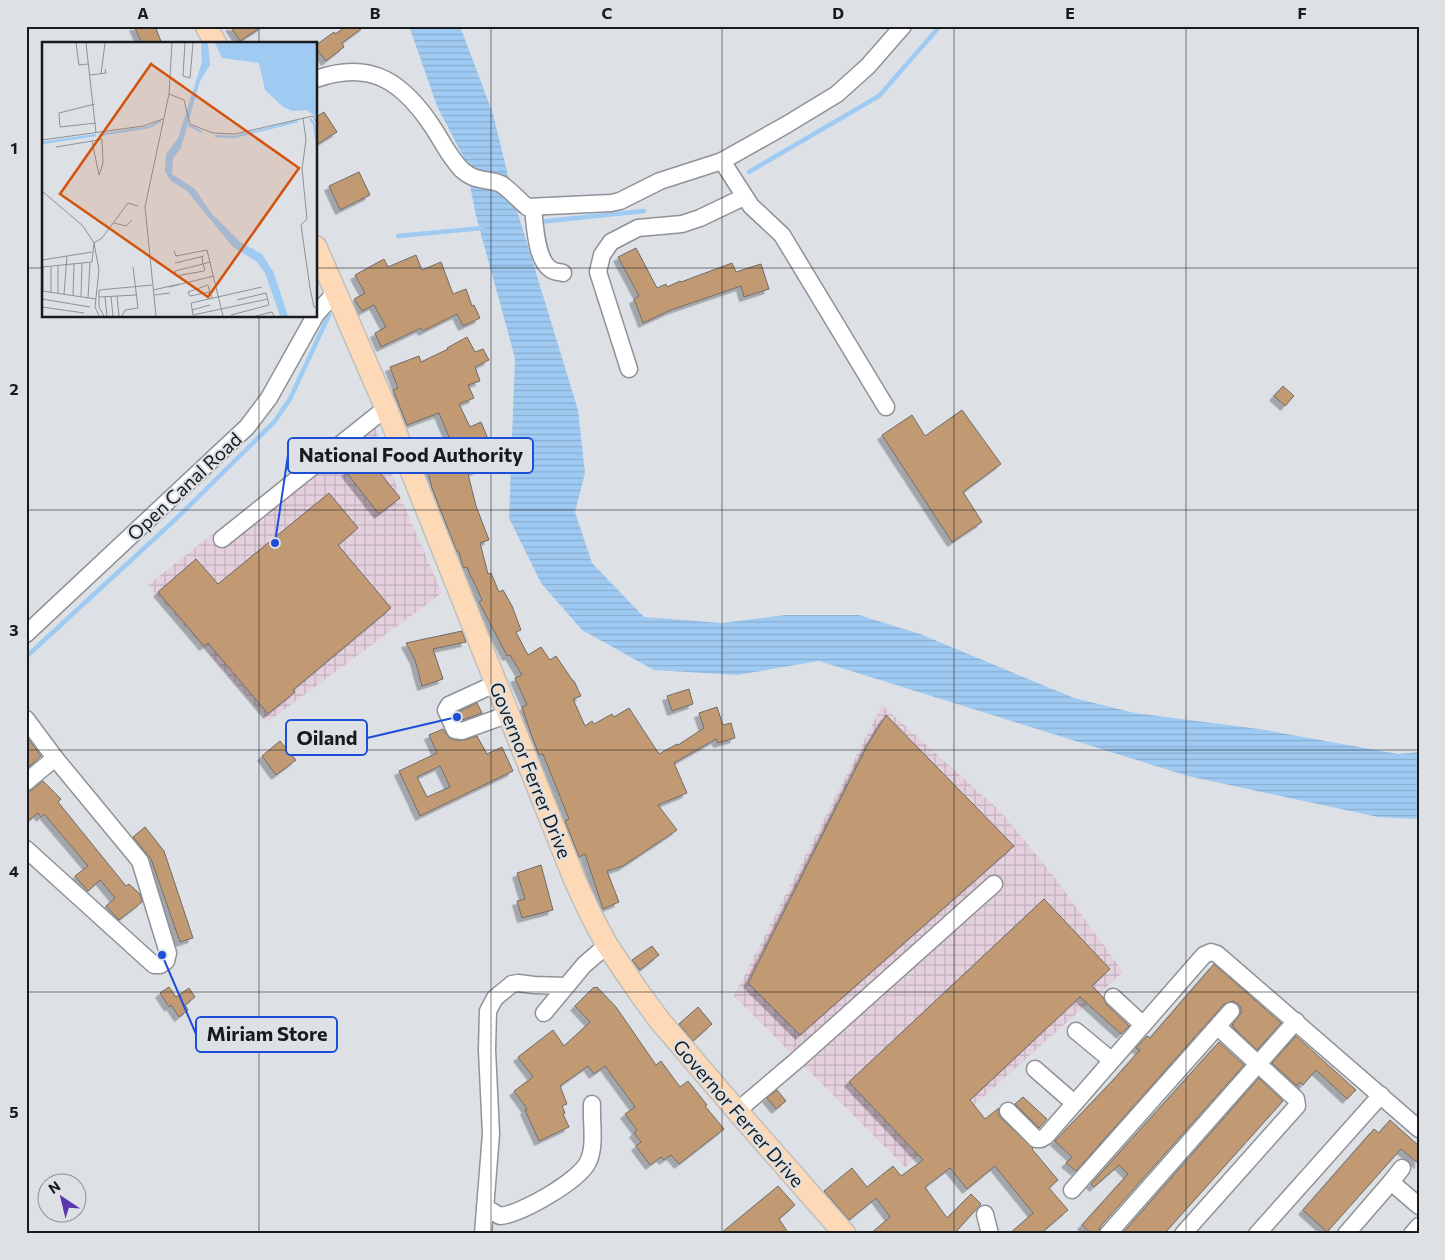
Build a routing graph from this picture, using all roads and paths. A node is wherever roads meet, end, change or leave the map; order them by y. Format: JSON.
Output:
{"nodes":[{"id":1,"x":206,"y":26,"type":"edge"},
{"id":2,"x":903,"y":26,"type":"edge"},
{"id":3,"x":215,"y":42,"type":"edge"},
{"id":4,"x":318,"y":78,"type":"edge"},
{"id":5,"x":722,"y":161,"type":"junction"},
{"id":6,"x":744,"y":196,"type":"junction"},
{"id":7,"x":533,"y":208,"type":"junction"},
{"id":8,"x":318,"y":251,"type":"edge"},
{"id":9,"x":563,"y":273,"type":"dead end"},
{"id":10,"x":336,"y":292,"type":"junction"},
{"id":11,"x":318,"y":313,"type":"edge"},
{"id":12,"x":314,"y":318,"type":"edge"},
{"id":13,"x":629,"y":369,"type":"dead end"},
{"id":14,"x":886,"y":407,"type":"dead end"},
{"id":15,"x":386,"y":408,"type":"junction"},
{"id":16,"x":222,"y":539,"type":"dead end"},
{"id":17,"x":26,"y":634,"type":"edge"},
{"id":18,"x":497,"y":683,"type":"junction"},
{"id":19,"x":509,"y":714,"type":"junction"},
{"id":20,"x":26,"y":719,"type":"edge"},
{"id":21,"x":55,"y":758,"type":"junction"},
{"id":22,"x":26,"y":782,"type":"edge"},
{"id":23,"x":26,"y":849,"type":"edge"},
{"id":24,"x":994,"y":884,"type":"dead end"},
{"id":25,"x":607,"y":945,"type":"junction"},
{"id":26,"x":566,"y":986,"type":"junction"},
{"id":27,"x":1113,"y":997,"type":"dead end"},
{"id":28,"x":1231,"y":1011,"type":"dead end"},
{"id":29,"x":544,"y":1013,"type":"dead end"},
{"id":30,"x":1296,"y":1021,"type":"junction"},
{"id":31,"x":1142,"y":1024,"type":"junction"},
{"id":32,"x":1218,"y":1027,"type":"junction"},
{"id":33,"x":1076,"y":1031,"type":"dead end"},
{"id":34,"x":1110,"y":1060,"type":"junction"},
{"id":35,"x":1259,"y":1064,"type":"junction"},
{"id":36,"x":1035,"y":1070,"type":"dead end"},
{"id":37,"x":1381,"y":1095,"type":"junction"},
{"id":38,"x":1074,"y":1103,"type":"junction"},
{"id":39,"x":592,"y":1104,"type":"dead end"},
{"id":40,"x":737,"y":1111,"type":"junction"},
{"id":41,"x":1008,"y":1111,"type":"dead end"},
{"id":42,"x":1419,"y":1129,"type":"edge"},
{"id":43,"x":1402,"y":1168,"type":"dead end"},
{"id":44,"x":1391,"y":1182,"type":"junction"},
{"id":45,"x":1072,"y":1190,"type":"dead end"},
{"id":46,"x":1419,"y":1206,"type":"edge"},
{"id":47,"x":485,"y":1207,"type":"junction"},
{"id":48,"x":985,"y":1214,"type":"dead end"},
{"id":49,"x":1419,"y":1226,"type":"edge"},
{"id":50,"x":483,"y":1234,"type":"edge"},
{"id":51,"x":845,"y":1234,"type":"edge"},
{"id":52,"x":990,"y":1234,"type":"edge"},
{"id":53,"x":1108,"y":1234,"type":"edge"},
{"id":54,"x":1183,"y":1234,"type":"edge"},
{"id":55,"x":1257,"y":1234,"type":"edge"},
{"id":56,"x":1346,"y":1234,"type":"edge"},
{"id":57,"x":1412,"y":1234,"type":"edge"}],
"edges":[{"from":1,"to":3,"type":"main road"},
{"from":2,"to":5,"type":"street"},
{"from":4,"to":7,"type":"street"},
{"from":5,"to":6,"type":"street"},
{"from":5,"to":7,"type":"street"},
{"from":6,"to":13,"type":"street"},
{"from":6,"to":14,"type":"street"},
{"from":7,"to":9,"type":"street"},
{"from":8,"to":10,"type":"main road","name":"Governor Ferrer Drive"},
{"from":10,"to":11,"type":"street","name":"Open Canal Road"},
{"from":10,"to":15,"type":"main road","name":"Governor Ferrer Drive"},
{"from":12,"to":17,"type":"street","name":"Open Canal Road"},
{"from":15,"to":16,"type":"street"},
{"from":15,"to":18,"type":"main road","name":"Governor Ferrer Drive"},
{"from":18,"to":19,"type":"main road","name":"Governor Ferrer Drive"},
{"from":18,"to":19,"type":"street"},
{"from":19,"to":25,"type":"main road","name":"Governor Ferrer Drive"},
{"from":20,"to":21,"type":"street"},
{"from":21,"to":22,"type":"street"},
{"from":21,"to":23,"type":"street"},
{"from":24,"to":40,"type":"street"},
{"from":25,"to":26,"type":"street"},
{"from":25,"to":40,"type":"main road","name":"Governor Ferrer Drive"},
{"from":26,"to":29,"type":"street"},
{"from":26,"to":47,"type":"street"},
{"from":27,"to":31,"type":"street"},
{"from":28,"to":32,"type":"street"},
{"from":30,"to":31,"type":"street"},
{"from":30,"to":35,"type":"street"},
{"from":30,"to":37,"type":"street"},
{"from":31,"to":34,"type":"street"},
{"from":32,"to":35,"type":"street"},
{"from":32,"to":45,"type":"street"},
{"from":33,"to":34,"type":"street"},
{"from":34,"to":38,"type":"street"},
{"from":35,"to":53,"type":"street"},
{"from":35,"to":54,"type":"street"},
{"from":36,"to":38,"type":"street"},
{"from":37,"to":42,"type":"street"},
{"from":37,"to":55,"type":"street"},
{"from":38,"to":41,"type":"street"},
{"from":39,"to":47,"type":"street"},
{"from":40,"to":51,"type":"main road","name":"Governor Ferrer Drive"},
{"from":43,"to":44,"type":"street"},
{"from":44,"to":46,"type":"street"},
{"from":44,"to":56,"type":"street"},
{"from":47,"to":50,"type":"street"},
{"from":48,"to":52,"type":"street"},
{"from":49,"to":57,"type":"street"}]}
